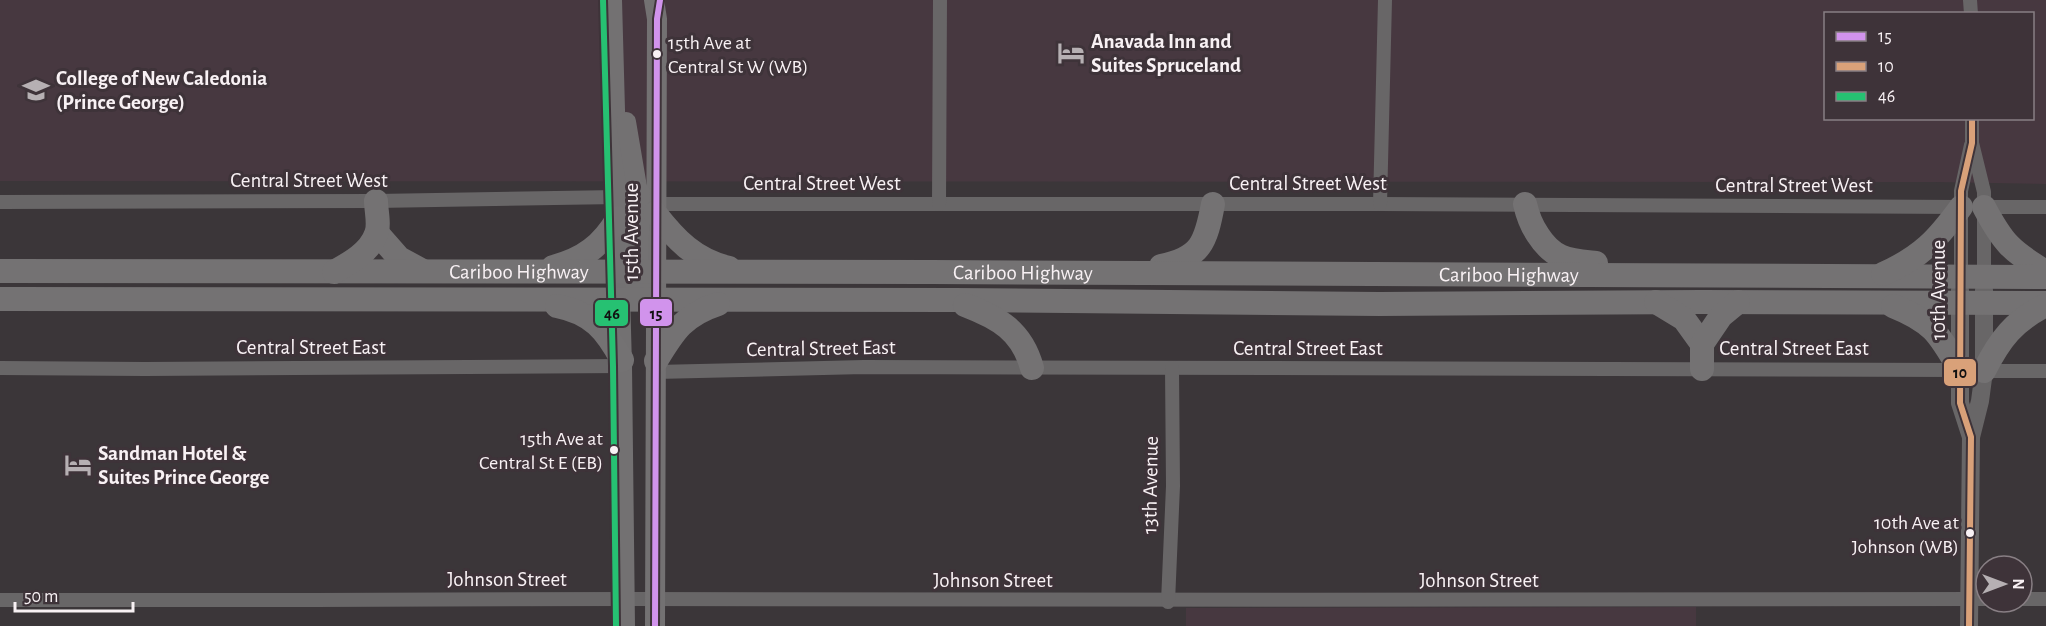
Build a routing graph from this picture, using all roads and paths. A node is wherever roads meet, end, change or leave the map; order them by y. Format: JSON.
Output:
{"nodes":[{"id":1,"x":612,"y":0,"type":"edge"},
{"id":2,"x":940,"y":0,"type":"edge"},
{"id":3,"x":1385,"y":0,"type":"edge"},
{"id":4,"x":657,"y":6,"type":"edge"},
{"id":5,"x":1972,"y":120,"type":"edge"},
{"id":6,"x":1972,"y":143,"type":"junction"},
{"id":7,"x":376,"y":201,"type":"junction"},
{"id":8,"x":0,"y":202,"type":"edge"},
{"id":9,"x":939,"y":204,"type":"junction"},
{"id":10,"x":1213,"y":204,"type":"junction"},
{"id":11,"x":1380,"y":204,"type":"junction"},
{"id":12,"x":1525,"y":204,"type":"junction"},
{"id":13,"x":637,"y":205,"type":"junction"},
{"id":14,"x":1972,"y":207,"type":"junction"},
{"id":15,"x":2046,"y":207,"type":"edge"},
{"id":16,"x":377,"y":233,"type":"junction"},
{"id":17,"x":0,"y":271,"type":"edge"},
{"id":18,"x":334,"y":272,"type":"junction"},
{"id":19,"x":426,"y":272,"type":"junction"},
{"id":20,"x":531,"y":272,"type":"junction"},
{"id":21,"x":637,"y":272,"type":"junction"},
{"id":22,"x":749,"y":273,"type":"junction"},
{"id":23,"x":1130,"y":273,"type":"junction"},
{"id":24,"x":2046,"y":274,"type":"edge"},
{"id":25,"x":1663,"y":276,"type":"junction"},
{"id":26,"x":1878,"y":276,"type":"junction"},
{"id":27,"x":1972,"y":277,"type":"junction"},
{"id":28,"x":0,"y":299,"type":"edge"},
{"id":29,"x":532,"y":300,"type":"junction"},
{"id":30,"x":620,"y":300,"type":"junction"},
{"id":31,"x":654,"y":300,"type":"junction"},
{"id":32,"x":731,"y":300,"type":"junction"},
{"id":33,"x":955,"y":300,"type":"junction"},
{"id":34,"x":1656,"y":302,"type":"junction"},
{"id":35,"x":1738,"y":302,"type":"junction"},
{"id":36,"x":1882,"y":302,"type":"junction"},
{"id":37,"x":1972,"y":303,"type":"junction"},
{"id":38,"x":2046,"y":304,"type":"edge"},
{"id":39,"x":1702,"y":344,"type":"junction"},
{"id":40,"x":622,"y":363,"type":"junction"},
{"id":41,"x":656,"y":366,"type":"junction"},
{"id":42,"x":0,"y":368,"type":"edge"},
{"id":43,"x":1032,"y":368,"type":"junction"},
{"id":44,"x":1172,"y":368,"type":"junction"},
{"id":45,"x":1702,"y":369,"type":"junction"},
{"id":46,"x":1972,"y":370,"type":"junction"},
{"id":47,"x":2046,"y":371,"type":"edge"},
{"id":48,"x":1976,"y":554,"type":"edge"},
{"id":49,"x":626,"y":599,"type":"junction"},
{"id":50,"x":1974,"y":599,"type":"edge"},
{"id":51,"x":0,"y":600,"type":"edge"},
{"id":52,"x":655,"y":600,"type":"junction"},
{"id":53,"x":1168,"y":602,"type":"junction"},
{"id":54,"x":1974,"y":611,"type":"edge"},
{"id":55,"x":626,"y":626,"type":"edge"},
{"id":56,"x":655,"y":626,"type":"edge"},
{"id":57,"x":1969,"y":626,"type":"edge"}],
"edges":[{"from":1,"to":13,"type":"main road"},
{"from":2,"to":9,"type":"street"},
{"from":3,"to":11,"type":"street"},
{"from":4,"to":13,"type":"main road","name":"15th Avenue"},
{"from":5,"to":6,"type":"street","name":"10th Avenue"},
{"from":6,"to":14,"type":"street","name":"10th Avenue"},
{"from":6,"to":14,"type":"street","name":"10th Avenue"},
{"from":7,"to":8,"type":"street","name":"Central Street West"},
{"from":7,"to":13,"type":"street","name":"Central Street West"},
{"from":7,"to":16,"type":"highway"},
{"from":9,"to":10,"type":"street","name":"Central Street West"},
{"from":9,"to":13,"type":"street","name":"Central Street West"},
{"from":10,"to":11,"type":"street","name":"Central Street West"},
{"from":10,"to":23,"type":"highway"},
{"from":11,"to":12,"type":"street","name":"Central Street West"},
{"from":12,"to":14,"type":"street","name":"Central Street West"},
{"from":12,"to":25,"type":"highway"},
{"from":13,"to":20,"type":"highway"},
{"from":13,"to":21,"type":"highway"},
{"from":13,"to":21,"type":"main road","name":"15th Avenue"},
{"from":13,"to":22,"type":"highway"},
{"from":14,"to":15,"type":"street","name":"Central Street West"},
{"from":14,"to":24,"type":"highway"},
{"from":14,"to":26,"type":"highway"},
{"from":14,"to":27,"type":"street","name":"10th Avenue"},
{"from":14,"to":27,"type":"street","name":"10th Avenue"},
{"from":16,"to":18,"type":"highway"},
{"from":16,"to":19,"type":"highway"},
{"from":17,"to":18,"type":"highway","name":"Cariboo Highway"},
{"from":18,"to":19,"type":"highway","name":"Cariboo Highway"},
{"from":19,"to":20,"type":"highway","name":"Cariboo Highway"},
{"from":20,"to":21,"type":"highway","name":"Cariboo Highway"},
{"from":21,"to":22,"type":"highway","name":"Cariboo Highway"},
{"from":21,"to":30,"type":"main road","name":"15th Avenue"},
{"from":21,"to":31,"type":"highway"},
{"from":22,"to":23,"type":"highway","name":"Cariboo Highway"},
{"from":23,"to":25,"type":"highway","name":"Cariboo Highway"},
{"from":24,"to":27,"type":"highway","name":"Cariboo Highway"},
{"from":25,"to":26,"type":"highway","name":"Cariboo Highway"},
{"from":26,"to":27,"type":"highway","name":"Cariboo Highway"},
{"from":27,"to":37,"type":"street","name":"10th Avenue"},
{"from":28,"to":29,"type":"highway","name":"Cariboo Highway"},
{"from":29,"to":30,"type":"highway","name":"Cariboo Highway"},
{"from":29,"to":40,"type":"highway"},
{"from":30,"to":31,"type":"highway","name":"Cariboo Highway"},
{"from":30,"to":40,"type":"main road","name":"15th Avenue"},
{"from":31,"to":32,"type":"highway","name":"Cariboo Highway"},
{"from":31,"to":41,"type":"main road","name":"15th Avenue"},
{"from":32,"to":33,"type":"highway","name":"Cariboo Highway"},
{"from":32,"to":41,"type":"highway"},
{"from":33,"to":34,"type":"highway","name":"Cariboo Highway"},
{"from":33,"to":43,"type":"highway"},
{"from":34,"to":35,"type":"highway","name":"Cariboo Highway"},
{"from":34,"to":39,"type":"highway"},
{"from":35,"to":36,"type":"highway","name":"Cariboo Highway"},
{"from":35,"to":39,"type":"highway"},
{"from":36,"to":37,"type":"highway","name":"Cariboo Highway"},
{"from":36,"to":46,"type":"highway"},
{"from":37,"to":38,"type":"highway","name":"Cariboo Highway"},
{"from":37,"to":46,"type":"street","name":"10th Avenue"},
{"from":38,"to":46,"type":"highway"},
{"from":39,"to":45,"type":"highway"},
{"from":40,"to":42,"type":"street","name":"Central Street East"},
{"from":40,"to":49,"type":"main road","name":"15th Avenue"},
{"from":41,"to":43,"type":"street","name":"Central Street East"},
{"from":41,"to":52,"type":"main road","name":"15th Avenue"},
{"from":43,"to":44,"type":"street","name":"Central Street East"},
{"from":44,"to":45,"type":"street","name":"Central Street East"},
{"from":44,"to":53,"type":"street","name":"13th Avenue"},
{"from":45,"to":46,"type":"street","name":"Central Street East"},
{"from":46,"to":47,"type":"street","name":"Central Street East"},
{"from":46,"to":48,"type":"street","name":"10th Avenue"},
{"from":49,"to":51,"type":"street","name":"Johnson Street"},
{"from":49,"to":52,"type":"street","name":"Johnson Street"},
{"from":49,"to":55,"type":"main road","name":"15th Avenue"},
{"from":50,"to":53,"type":"street","name":"Johnson Street"},
{"from":52,"to":53,"type":"street","name":"Johnson Street"},
{"from":52,"to":56,"type":"main road","name":"15th Avenue"},
{"from":54,"to":57,"type":"street","name":"10th Avenue"}]}
